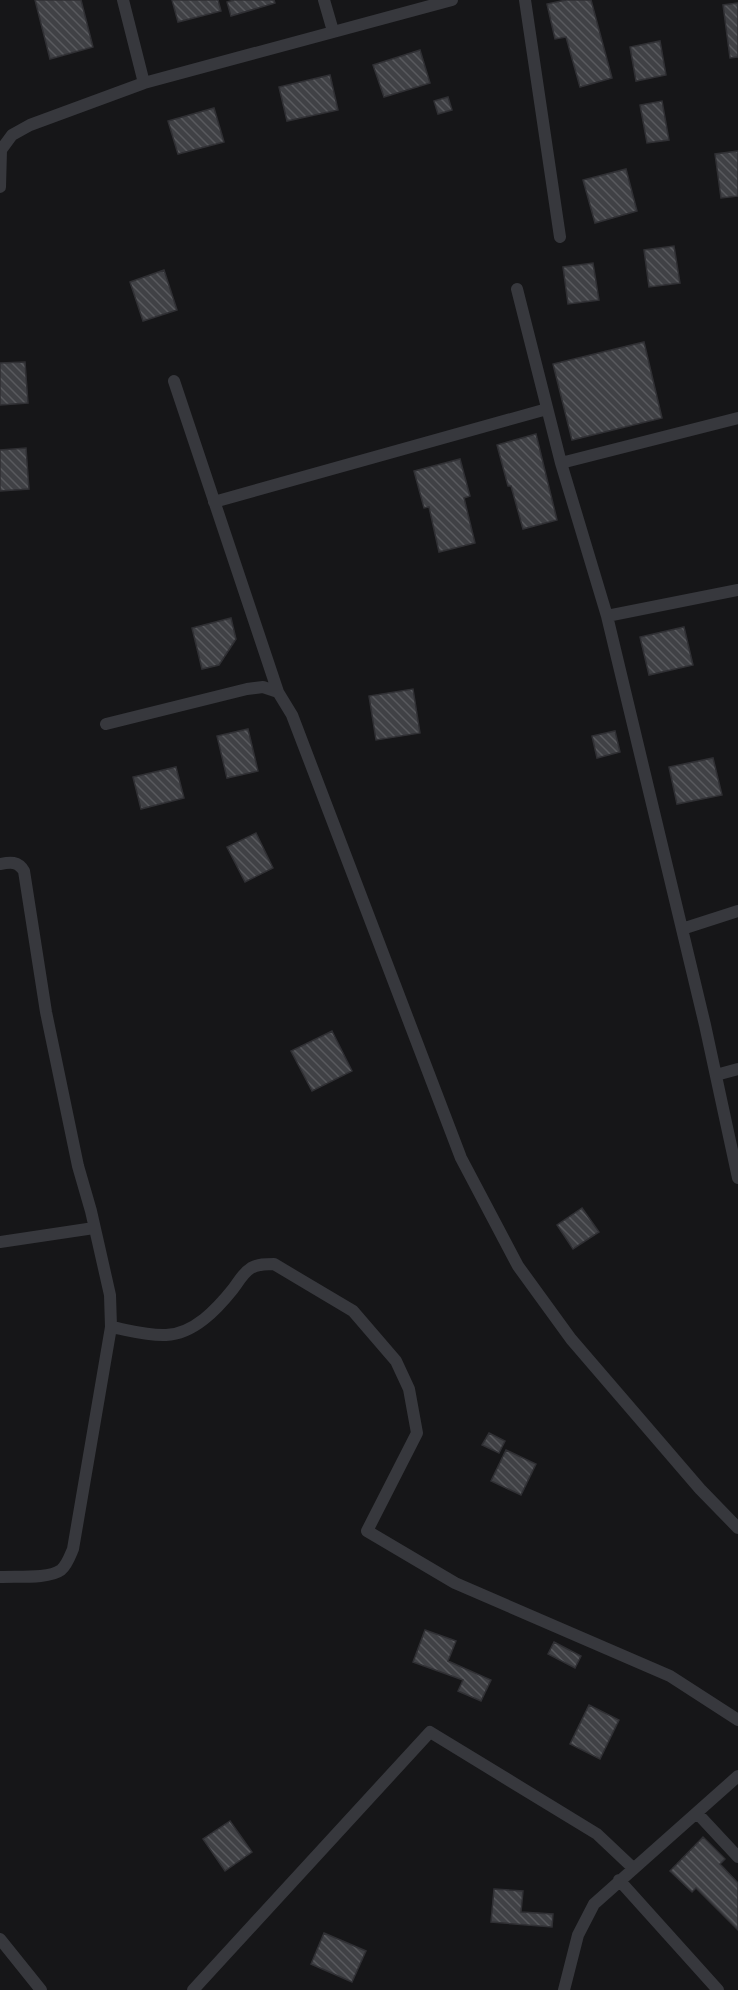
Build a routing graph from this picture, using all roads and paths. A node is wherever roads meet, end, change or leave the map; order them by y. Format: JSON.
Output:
{"nodes":[{"id":1,"x":123,"y":0,"type":"edge"},
{"id":2,"x":324,"y":0,"type":"edge"},
{"id":3,"x":452,"y":0,"type":"edge"},
{"id":4,"x":525,"y":0,"type":"edge"},
{"id":5,"x":333,"y":31,"type":"junction"},
{"id":6,"x":144,"y":83,"type":"junction"},
{"id":7,"x":0,"y":134,"type":"edge"},
{"id":8,"x":1,"y":150,"type":"edge"},
{"id":9,"x":0,"y":187,"type":"edge"},
{"id":10,"x":560,"y":237,"type":"dead end"},
{"id":11,"x":518,"y":290,"type":"dead end"},
{"id":12,"x":174,"y":381,"type":"dead end"},
{"id":13,"x":547,"y":409,"type":"junction"},
{"id":14,"x":738,"y":418,"type":"edge"},
{"id":15,"x":561,"y":463,"type":"junction"},
{"id":16,"x":214,"y":502,"type":"junction"},
{"id":17,"x":738,"y":590,"type":"edge"},
{"id":18,"x":607,"y":616,"type":"junction"},
{"id":19,"x":278,"y":692,"type":"junction"},
{"id":20,"x":106,"y":724,"type":"dead end"},
{"id":21,"x":0,"y":864,"type":"edge"},
{"id":22,"x":738,"y":911,"type":"edge"},
{"id":23,"x":682,"y":929,"type":"junction"},
{"id":24,"x":738,"y":1069,"type":"edge"},
{"id":25,"x":716,"y":1075,"type":"junction"},
{"id":26,"x":738,"y":1178,"type":"edge"},
{"id":27,"x":94,"y":1228,"type":"junction"},
{"id":28,"x":0,"y":1242,"type":"edge"},
{"id":29,"x":111,"y":1327,"type":"junction"},
{"id":30,"x":738,"y":1528,"type":"edge"},
{"id":31,"x":0,"y":1577,"type":"edge"},
{"id":32,"x":738,"y":1720,"type":"edge"},
{"id":33,"x":738,"y":1776,"type":"edge"},
{"id":34,"x":697,"y":1813,"type":"junction"},
{"id":35,"x":738,"y":1857,"type":"edge"},
{"id":36,"x":633,"y":1868,"type":"junction"},
{"id":37,"x":619,"y":1880,"type":"junction"},
{"id":38,"x":0,"y":1939,"type":"edge"},
{"id":39,"x":41,"y":1990,"type":"edge"},
{"id":40,"x":192,"y":1990,"type":"edge"},
{"id":41,"x":564,"y":1990,"type":"edge"},
{"id":42,"x":718,"y":1990,"type":"edge"}],
"edges":[{"from":1,"to":6,"type":"street"},
{"from":2,"to":5,"type":"street"},
{"from":3,"to":5,"type":"street"},
{"from":4,"to":10,"type":"street"},
{"from":5,"to":6,"type":"street"},
{"from":6,"to":8,"type":"street"},
{"from":7,"to":8,"type":"street"},
{"from":8,"to":9,"type":"street"},
{"from":11,"to":13,"type":"street"},
{"from":12,"to":16,"type":"street"},
{"from":13,"to":15,"type":"street"},
{"from":13,"to":16,"type":"street"},
{"from":14,"to":15,"type":"street"},
{"from":15,"to":18,"type":"street"},
{"from":16,"to":19,"type":"street"},
{"from":17,"to":18,"type":"street"},
{"from":18,"to":23,"type":"street"},
{"from":19,"to":20,"type":"street"},
{"from":19,"to":30,"type":"street"},
{"from":21,"to":27,"type":"street"},
{"from":22,"to":23,"type":"street"},
{"from":23,"to":25,"type":"street"},
{"from":24,"to":25,"type":"street"},
{"from":25,"to":26,"type":"street"},
{"from":27,"to":28,"type":"street"},
{"from":27,"to":29,"type":"street"},
{"from":29,"to":31,"type":"street"},
{"from":29,"to":32,"type":"street"},
{"from":33,"to":34,"type":"street"},
{"from":34,"to":35,"type":"street"},
{"from":34,"to":36,"type":"street"},
{"from":36,"to":37,"type":"street"},
{"from":36,"to":40,"type":"street"},
{"from":37,"to":41,"type":"street"},
{"from":37,"to":42,"type":"street"},
{"from":38,"to":39,"type":"street"}]}
